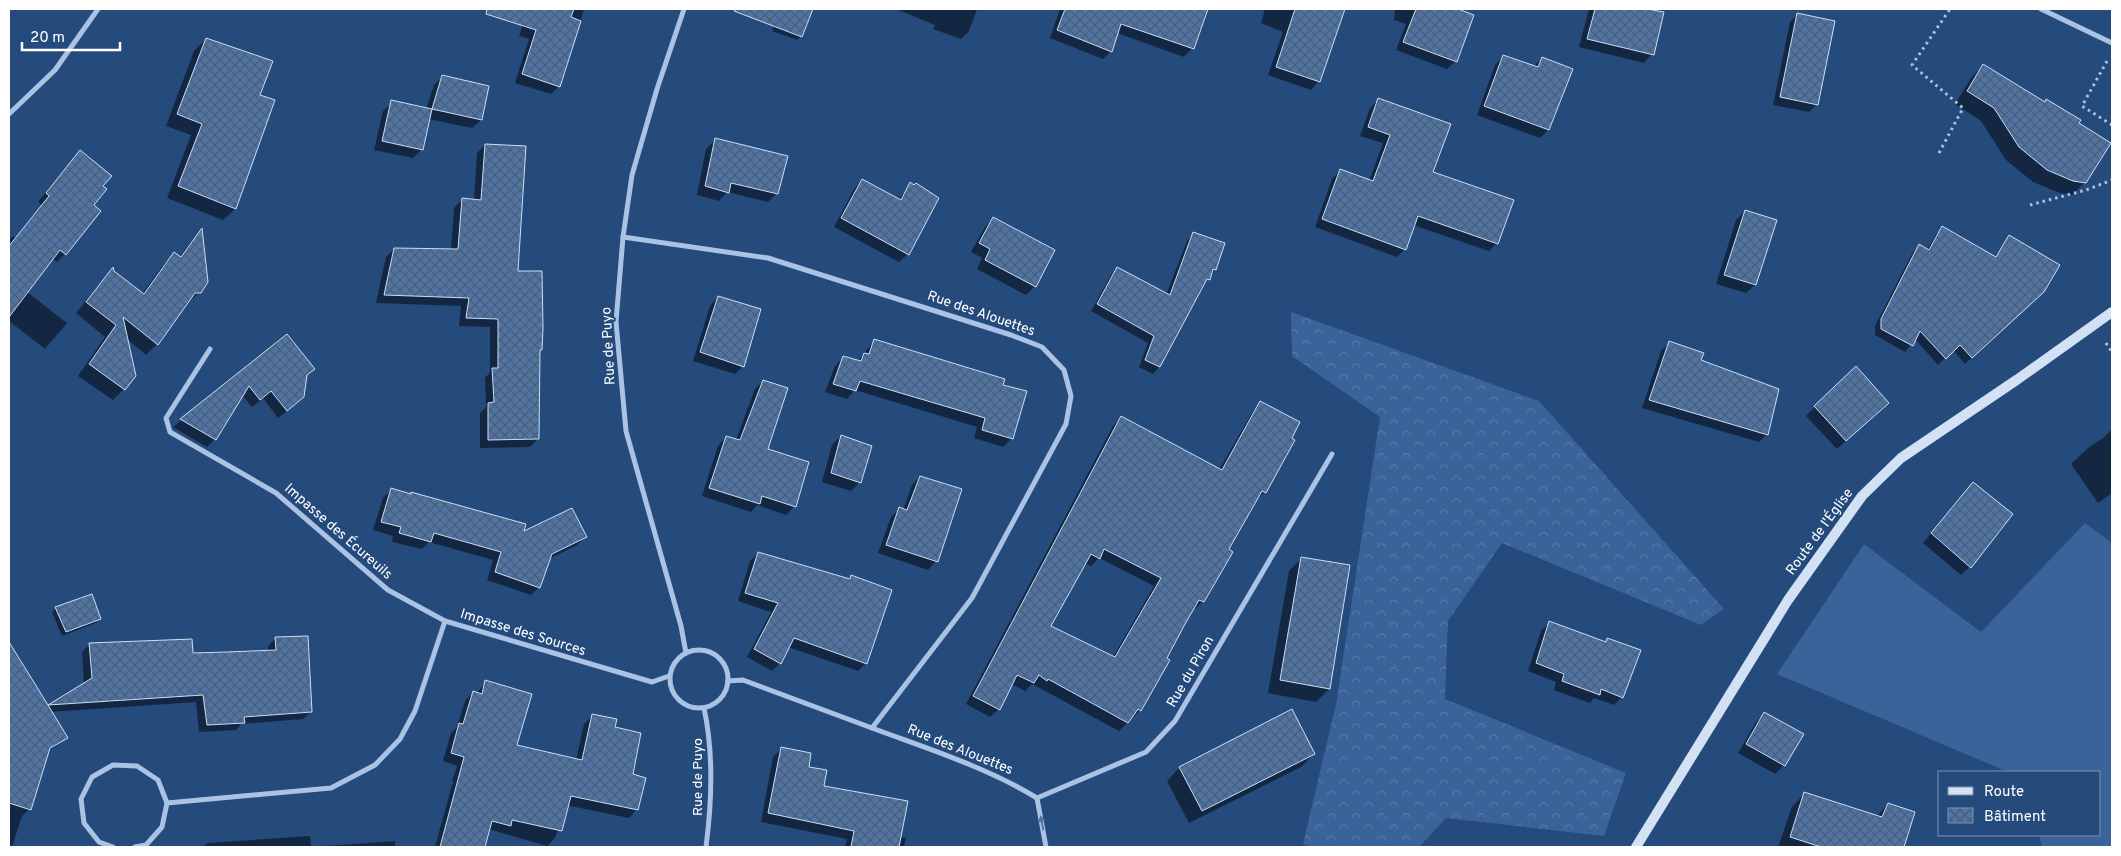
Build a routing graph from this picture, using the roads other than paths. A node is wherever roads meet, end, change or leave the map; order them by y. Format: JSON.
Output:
{"nodes":[{"id":1,"x":98,"y":9,"type":"edge"},
{"id":2,"x":684,"y":9,"type":"edge"},
{"id":3,"x":2041,"y":9,"type":"edge"},
{"id":4,"x":2112,"y":43,"type":"edge"},
{"id":5,"x":9,"y":114,"type":"edge"},
{"id":6,"x":623,"y":237,"type":"junction"},
{"id":7,"x":2112,"y":312,"type":"edge"},
{"id":8,"x":210,"y":349,"type":"dead end"},
{"id":9,"x":1332,"y":454,"type":"dead end"},
{"id":10,"x":446,"y":621,"type":"junction"},
{"id":11,"x":686,"y":653,"type":"junction"},
{"id":12,"x":669,"y":676,"type":"junction"},
{"id":13,"x":728,"y":681,"type":"junction"},
{"id":14,"x":704,"y":708,"type":"junction"},
{"id":15,"x":872,"y":728,"type":"junction"},
{"id":16,"x":1037,"y":798,"type":"junction"},
{"id":17,"x":166,"y":803,"type":"junction"},
{"id":18,"x":113,"y":847,"type":"edge"},
{"id":19,"x":135,"y":847,"type":"edge"},
{"id":20,"x":706,"y":847,"type":"edge"},
{"id":21,"x":1046,"y":847,"type":"edge"},
{"id":22,"x":1636,"y":847,"type":"edge"}],
"edges":[{"from":1,"to":5,"type":"street"},
{"from":2,"to":6,"type":"street","name":"Rue de Puyo"},
{"from":3,"to":4,"type":"street"},
{"from":6,"to":11,"type":"street","name":"Rue de Puyo"},
{"from":6,"to":15,"type":"street","name":"Rue des Alouettes"},
{"from":7,"to":22,"type":"street","name":"Route de l'Église"},
{"from":8,"to":10,"type":"street","name":"Impasse des Écureuils"},
{"from":9,"to":16,"type":"street","name":"Rue du Piron"},
{"from":10,"to":12,"type":"street","name":"Impasse des Sources"},
{"from":10,"to":17,"type":"street","name":"Impasse des Sources"},
{"from":11,"to":12,"type":"street"},
{"from":11,"to":13,"type":"street"},
{"from":12,"to":14,"type":"street"},
{"from":13,"to":14,"type":"street"},
{"from":13,"to":15,"type":"street","name":"Rue des Alouettes"},
{"from":14,"to":20,"type":"street","name":"Rue de Puyo"},
{"from":15,"to":16,"type":"street","name":"Rue des Alouettes"},
{"from":21,"to":16,"type":"street","one_way":true},
{"from":17,"to":18,"type":"street"},
{"from":17,"to":19,"type":"street"}]}
